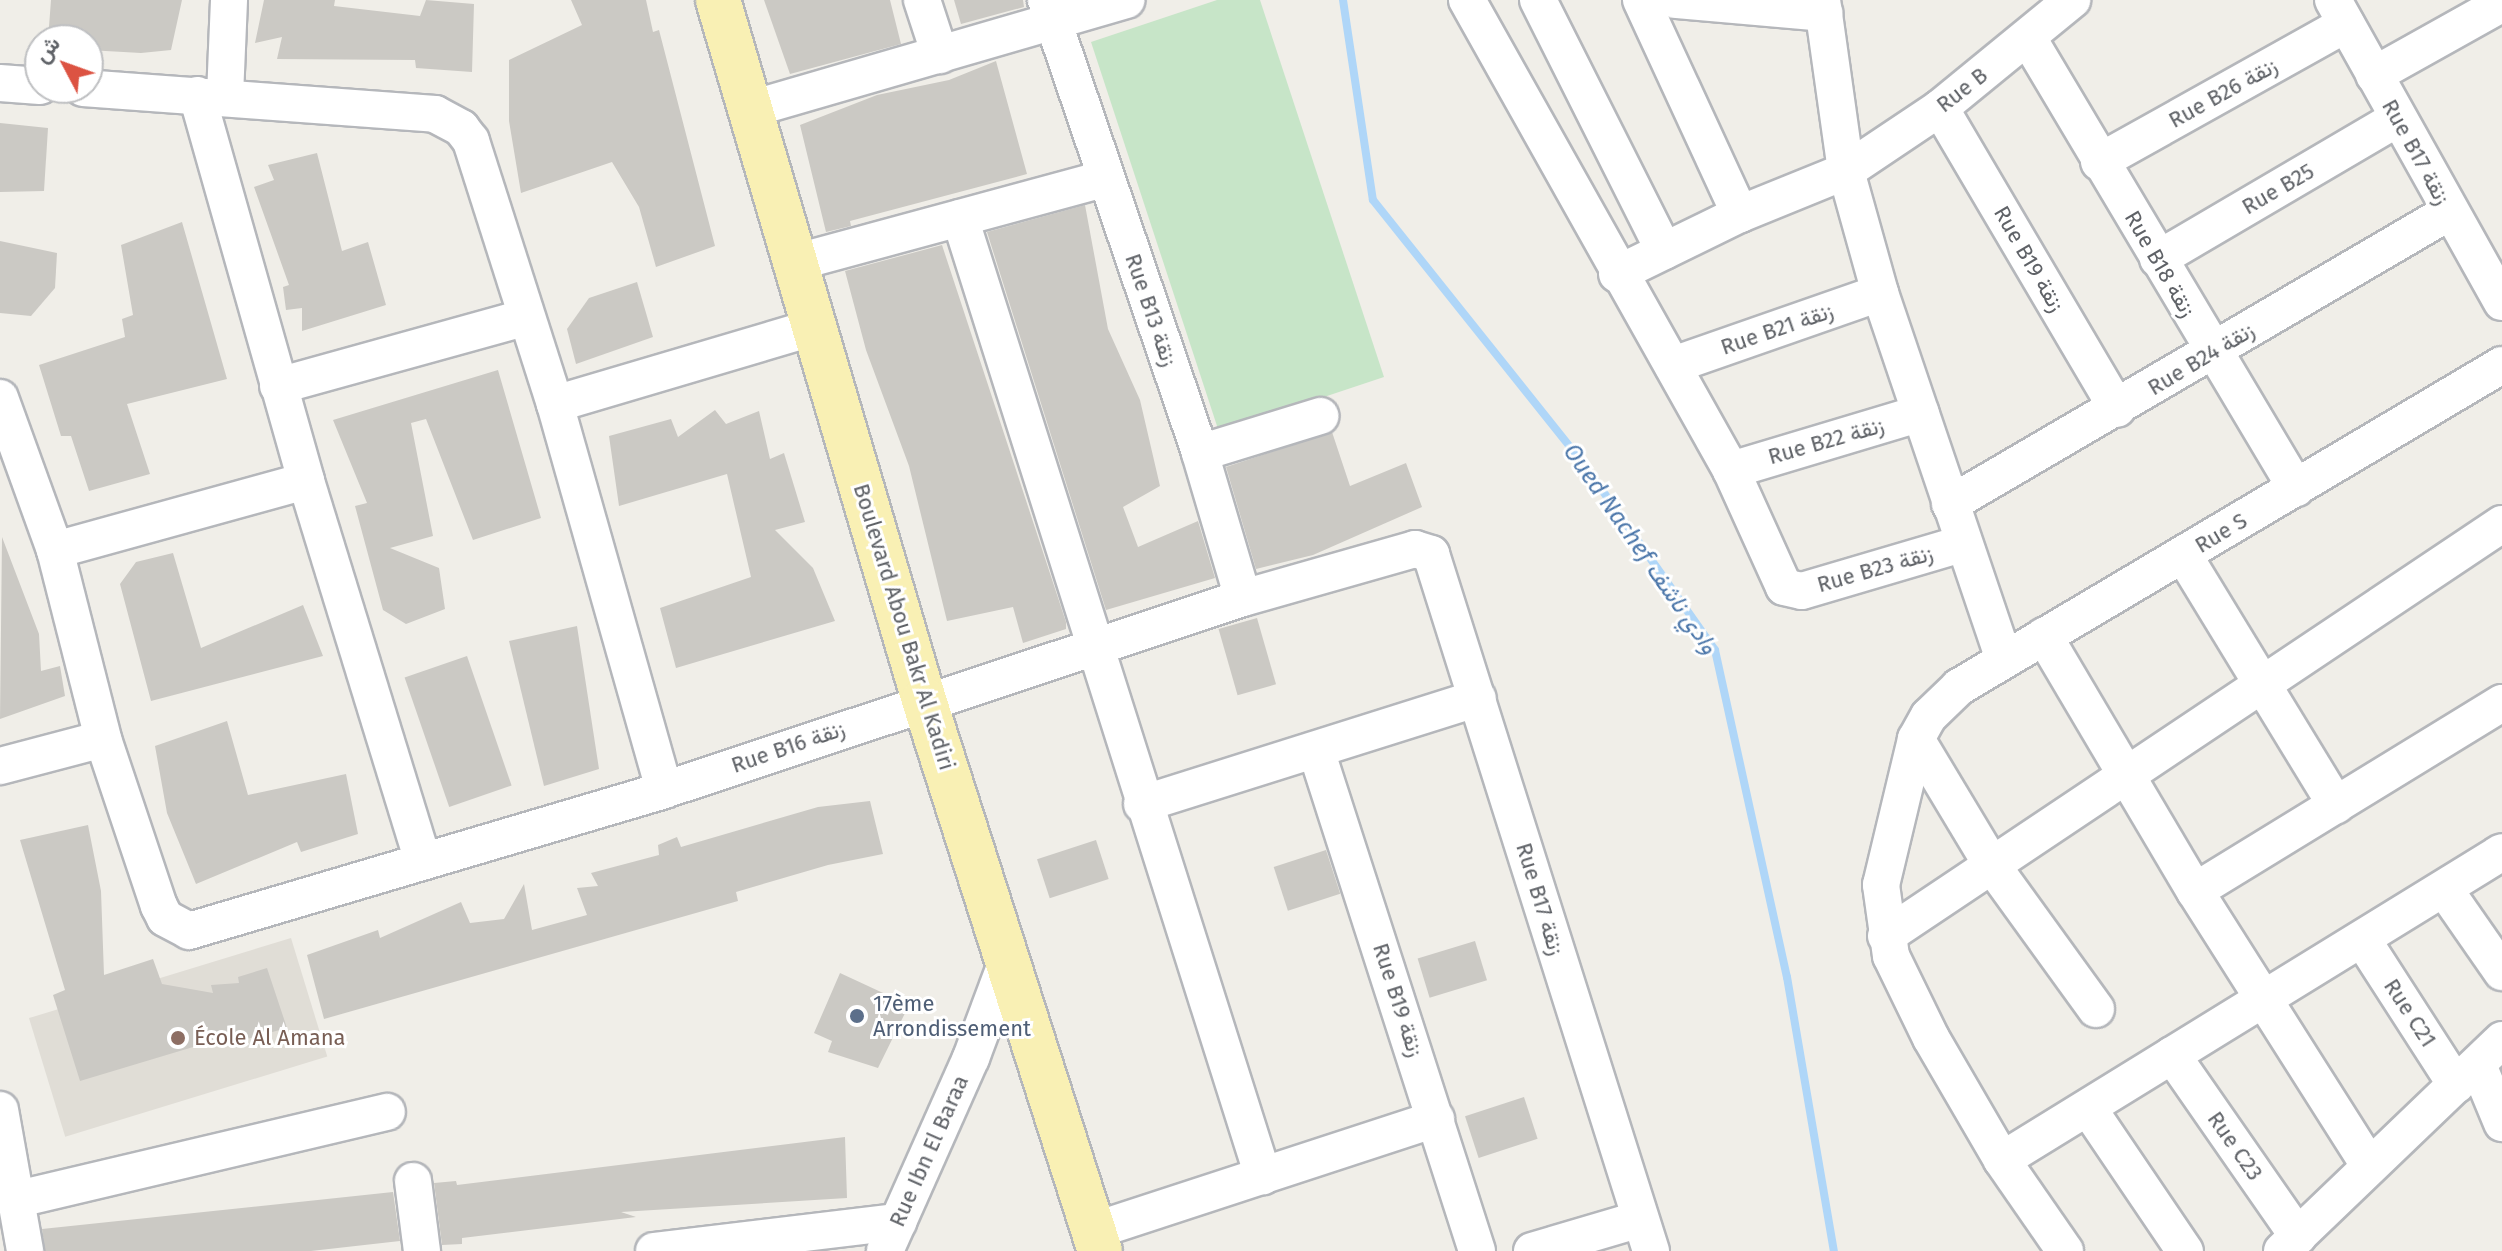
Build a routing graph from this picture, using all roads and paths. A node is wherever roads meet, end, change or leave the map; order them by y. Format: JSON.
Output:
{"nodes":[{"id":1,"x":229,"y":0,"type":"edge"},
{"id":2,"x":718,"y":0,"type":"edge"},
{"id":3,"x":922,"y":0,"type":"edge"},
{"id":4,"x":1126,"y":0,"type":"edge"},
{"id":5,"x":1467,"y":0,"type":"edge"},
{"id":6,"x":1538,"y":0,"type":"edge"},
{"id":7,"x":1641,"y":0,"type":"edge"},
{"id":8,"x":1675,"y":0,"type":"edge"},
{"id":9,"x":2072,"y":0,"type":"edge"},
{"id":10,"x":2499,"y":5,"type":"edge"},
{"id":11,"x":1823,"y":6,"type":"edge"},
{"id":12,"x":1049,"y":12,"type":"edge"},
{"id":13,"x":2339,"y":12,"type":"edge"},
{"id":14,"x":2028,"y":38,"type":"junction"},
{"id":15,"x":940,"y":55,"type":"junction"},
{"id":16,"x":2374,"y":75,"type":"junction"},
{"id":17,"x":0,"y":83,"type":"edge"},
{"id":18,"x":24,"y":85,"type":"edge"},
{"id":19,"x":104,"y":89,"type":"edge"},
{"id":20,"x":211,"y":95,"type":"junction"},
{"id":21,"x":1940,"y":108,"type":"junction"},
{"id":22,"x":751,"y":109,"type":"junction"},
{"id":23,"x":2398,"y":118,"type":"junction"},
{"id":24,"x":2099,"y":162,"type":"junction"},
{"id":25,"x":1846,"y":171,"type":"junction"},
{"id":26,"x":1106,"y":178,"type":"junction"},
{"id":27,"x":2449,"y":212,"type":"junction"},
{"id":28,"x":1740,"y":214,"type":"junction"},
{"id":29,"x":960,"y":218,"type":"junction"},
{"id":30,"x":1664,"y":251,"type":"junction"},
{"id":31,"x":2158,"y":259,"type":"junction"},
{"id":32,"x":794,"y":263,"type":"junction"},
{"id":33,"x":1617,"y":274,"type":"junction"},
{"id":34,"x":1880,"y":293,"type":"junction"},
{"id":35,"x":2502,"y":302,"type":"edge"},
{"id":36,"x":526,"y":317,"type":"junction"},
{"id":37,"x":815,"y":327,"type":"junction"},
{"id":38,"x":2212,"y":353,"type":"junction"},
{"id":39,"x":1673,"y":365,"type":"junction"},
{"id":40,"x":2502,"y":365,"type":"edge"},
{"id":41,"x":278,"y":386,"type":"junction"},
{"id":42,"x":0,"y":398,"type":"edge"},
{"id":43,"x":555,"y":404,"type":"junction"},
{"id":44,"x":2117,"y":409,"type":"junction"},
{"id":45,"x":1921,"y":413,"type":"junction"},
{"id":46,"x":1320,"y":416,"type":"dead end"},
{"id":47,"x":1200,"y":453,"type":"junction"},
{"id":48,"x":1731,"y":470,"type":"junction"},
{"id":49,"x":306,"y":481,"type":"junction"},
{"id":50,"x":2296,"y":488,"type":"junction"},
{"id":51,"x":1950,"y":504,"type":"junction"},
{"id":52,"x":2502,"y":524,"type":"edge"},
{"id":53,"x":1962,"y":544,"type":"junction"},
{"id":54,"x":55,"y":550,"type":"junction"},
{"id":55,"x":1425,"y":552,"type":"joint"},
{"id":56,"x":2184,"y":556,"type":"junction"},
{"id":57,"x":1243,"y":598,"type":"junction"},
{"id":58,"x":2044,"y":636,"type":"junction"},
{"id":59,"x":1095,"y":645,"type":"junction"},
{"id":60,"x":2004,"y":659,"type":"junction"},
{"id":61,"x":2261,"y":682,"type":"junction"},
{"id":62,"x":1478,"y":698,"type":"junction"},
{"id":63,"x":924,"y":700,"type":"junction"},
{"id":64,"x":2502,"y":703,"type":"edge"},
{"id":65,"x":103,"y":739,"type":"junction"},
{"id":66,"x":1916,"y":739,"type":"junction"},
{"id":67,"x":1316,"y":750,"type":"junction"},
{"id":68,"x":0,"y":766,"type":"edge"},
{"id":69,"x":2126,"y":774,"type":"junction"},
{"id":70,"x":664,"y":790,"type":"junction"},
{"id":71,"x":1142,"y":804,"type":"junction"},
{"id":72,"x":2336,"y":805,"type":"junction"},
{"id":73,"x":2502,"y":852,"type":"edge"},
{"id":74,"x":423,"y":861,"type":"junction"},
{"id":75,"x":1991,"y":864,"type":"junction"},
{"id":76,"x":2445,"y":890,"type":"junction"},
{"id":77,"x":2195,"y":891,"type":"junction"},
{"id":78,"x":1886,"y":936,"type":"junction"},
{"id":79,"x":2364,"y":942,"type":"junction"},
{"id":80,"x":1007,"y":961,"type":"junction"},
{"id":81,"x":2502,"y":972,"type":"edge"},
{"id":82,"x":2262,"y":999,"type":"junction"},
{"id":83,"x":2096,"y":1009,"type":"dead end"},
{"id":84,"x":2172,"y":1055,"type":"junction"},
{"id":85,"x":2479,"y":1063,"type":"edge"},
{"id":86,"x":2088,"y":1108,"type":"junction"},
{"id":87,"x":0,"y":1110,"type":"edge"},
{"id":88,"x":387,"y":1112,"type":"dead end"},
{"id":89,"x":1436,"y":1119,"type":"junction"},
{"id":90,"x":2502,"y":1123,"type":"edge"},
{"id":91,"x":2002,"y":1160,"type":"junction"},
{"id":92,"x":2369,"y":1165,"type":"junction"},
{"id":93,"x":1263,"y":1176,"type":"junction"},
{"id":94,"x":413,"y":1181,"type":"dead end"},
{"id":95,"x":18,"y":1199,"type":"junction"},
{"id":96,"x":1646,"y":1235,"type":"edge"},
{"id":97,"x":891,"y":1236,"type":"edge"},
{"id":98,"x":1096,"y":1241,"type":"edge"},
{"id":99,"x":2290,"y":1244,"type":"edge"},
{"id":100,"x":25,"y":1251,"type":"edge"},
{"id":101,"x":422,"y":1251,"type":"edge"},
{"id":102,"x":657,"y":1251,"type":"edge"},
{"id":103,"x":1477,"y":1251,"type":"edge"},
{"id":104,"x":1532,"y":1251,"type":"edge"},
{"id":105,"x":2065,"y":1251,"type":"edge"},
{"id":106,"x":2185,"y":1251,"type":"edge"}],
"edges":[{"from":1,"to":20,"type":"street"},
{"from":2,"to":22,"type":"main road","name":"Boulevard Abou Bakr Al Kadiri"},
{"from":3,"to":15,"type":"street"},
{"from":4,"to":12,"type":"street"},
{"from":5,"to":33,"type":"street"},
{"from":6,"to":30,"type":"street"},
{"from":7,"to":28,"type":"street"},
{"from":8,"to":11,"type":"street"},
{"from":9,"to":14,"type":"street","name":"Rue B"},
{"from":10,"to":16,"type":"street"},
{"from":11,"to":25,"type":"street"},
{"from":12,"to":15,"type":"street"},
{"from":12,"to":26,"type":"street","name":"Rue B13 زنقة"},
{"from":13,"to":16,"type":"street","name":"Rue B17 زنقة"},
{"from":13,"to":24,"type":"street","name":"Rue B26 زنقة"},
{"from":14,"to":21,"type":"street","name":"Rue B"},
{"from":14,"to":24,"type":"street","name":"Rue B18 زنقة"},
{"from":15,"to":22,"type":"street"},
{"from":16,"to":23,"type":"street","name":"Rue B17 زنقة"},
{"from":17,"to":18,"type":"street"},
{"from":19,"to":20,"type":"street"},
{"from":20,"to":36,"type":"street"},
{"from":20,"to":41,"type":"street"},
{"from":21,"to":25,"type":"street","name":"Rue B"},
{"from":21,"to":44,"type":"street","name":"Rue B19 زنقة"},
{"from":22,"to":32,"type":"main road","name":"Boulevard Abou Bakr Al Kadiri"},
{"from":23,"to":27,"type":"street","name":"Rue B17 زنقة"},
{"from":23,"to":31,"type":"street","name":"Rue B25"},
{"from":24,"to":31,"type":"street","name":"Rue B18 زنقة"},
{"from":25,"to":28,"type":"street","name":"Rue B"},
{"from":25,"to":34,"type":"street"},
{"from":26,"to":29,"type":"street"},
{"from":26,"to":47,"type":"street","name":"Rue B13 زنقة"},
{"from":27,"to":35,"type":"street","name":"Rue B17 زنقة"},
{"from":27,"to":38,"type":"street","name":"Rue B24 زنقة"},
{"from":28,"to":30,"type":"street","name":"Rue B"},
{"from":29,"to":32,"type":"street"},
{"from":29,"to":59,"type":"street"},
{"from":30,"to":33,"type":"street","name":"Rue B"},
{"from":31,"to":38,"type":"street","name":"Rue B18 زنقة"},
{"from":32,"to":37,"type":"main road","name":"Boulevard Abou Bakr Al Kadiri"},
{"from":33,"to":39,"type":"street"},
{"from":34,"to":39,"type":"street","name":"Rue B21 زنقة"},
{"from":34,"to":45,"type":"street"},
{"from":36,"to":41,"type":"street"},
{"from":36,"to":43,"type":"street"},
{"from":37,"to":43,"type":"street"},
{"from":37,"to":63,"type":"main road","name":"Boulevard Abou Bakr Al Kadiri"},
{"from":38,"to":44,"type":"street","name":"Rue B24 زنقة"},
{"from":38,"to":50,"type":"street","name":"Rue B18 زنقة"},
{"from":39,"to":48,"type":"street"},
{"from":40,"to":50,"type":"street","name":"Rue S"},
{"from":41,"to":49,"type":"street"},
{"from":42,"to":54,"type":"street"},
{"from":43,"to":70,"type":"street"},
{"from":44,"to":51,"type":"street","name":"Rue B24 زنقة"},
{"from":45,"to":48,"type":"street","name":"Rue B22 زنقة"},
{"from":45,"to":51,"type":"street"},
{"from":46,"to":47,"type":"street"},
{"from":47,"to":57,"type":"street","name":"Rue B13 زنقة"},
{"from":48,"to":53,"type":"street","name":"Rue B23 زنقة"},
{"from":49,"to":54,"type":"street"},
{"from":49,"to":74,"type":"street"},
{"from":50,"to":56,"type":"street","name":"Rue S"},
{"from":51,"to":53,"type":"street"},
{"from":52,"to":61,"type":"street"},
{"from":53,"to":60,"type":"street"},
{"from":54,"to":65,"type":"street"},
{"from":55,"to":57,"type":"street","name":"Rue B16 زنقة"},
{"from":55,"to":62,"type":"street","name":"Rue B17 زنقة"},
{"from":56,"to":58,"type":"street","name":"Rue S"},
{"from":56,"to":61,"type":"street"},
{"from":57,"to":59,"type":"street","name":"Rue B16 زنقة"},
{"from":58,"to":60,"type":"street","name":"Rue S"},
{"from":58,"to":69,"type":"street"},
{"from":59,"to":63,"type":"street","name":"Rue B16 زنقة"},
{"from":59,"to":71,"type":"street"},
{"from":60,"to":66,"type":"street","name":"Rue S"},
{"from":61,"to":69,"type":"street"},
{"from":61,"to":72,"type":"street"},
{"from":62,"to":67,"type":"street"},
{"from":62,"to":96,"type":"street","name":"Rue B17 زنقة"},
{"from":63,"to":70,"type":"street","name":"Rue B16 زنقة"},
{"from":63,"to":80,"type":"main road","name":"Boulevard Abou Bakr Al Kadiri"},
{"from":64,"to":72,"type":"street"},
{"from":65,"to":68,"type":"street"},
{"from":65,"to":74,"type":"street","name":"Rue B16 زنقة"},
{"from":66,"to":75,"type":"street"},
{"from":66,"to":78,"type":"street"},
{"from":67,"to":71,"type":"street"},
{"from":67,"to":89,"type":"street","name":"Rue B19 زنقة"},
{"from":69,"to":75,"type":"street"},
{"from":69,"to":77,"type":"street"},
{"from":70,"to":74,"type":"street","name":"Rue B16 زنقة"},
{"from":71,"to":93,"type":"street"},
{"from":72,"to":77,"type":"street"},
{"from":73,"to":76,"type":"street"},
{"from":75,"to":78,"type":"street"},
{"from":75,"to":83,"type":"street"},
{"from":76,"to":79,"type":"street"},
{"from":76,"to":81,"type":"street"},
{"from":77,"to":82,"type":"street"},
{"from":78,"to":91,"type":"street"},
{"from":79,"to":82,"type":"street"},
{"from":79,"to":85,"type":"street","name":"Rue C21"},
{"from":80,"to":97,"type":"street","name":"Rue Ibn El Baraa"},
{"from":80,"to":98,"type":"main road","name":"Boulevard Abou Bakr Al Kadiri"},
{"from":82,"to":84,"type":"street"},
{"from":82,"to":92,"type":"street"},
{"from":84,"to":86,"type":"street"},
{"from":84,"to":99,"type":"street","name":"Rue C23"},
{"from":85,"to":90,"type":"street","name":"Rue C21"},
{"from":85,"to":92,"type":"street"},
{"from":86,"to":91,"type":"street"},
{"from":86,"to":106,"type":"street"},
{"from":87,"to":95,"type":"street"},
{"from":88,"to":95,"type":"street"},
{"from":89,"to":93,"type":"street"},
{"from":89,"to":103,"type":"street","name":"Rue B19 زنقة"},
{"from":91,"to":105,"type":"street"},
{"from":92,"to":99,"type":"street"},
{"from":93,"to":98,"type":"street"},
{"from":94,"to":101,"type":"street"},
{"from":95,"to":100,"type":"street"},
{"from":96,"to":104,"type":"street"},
{"from":97,"to":102,"type":"street"}]}
